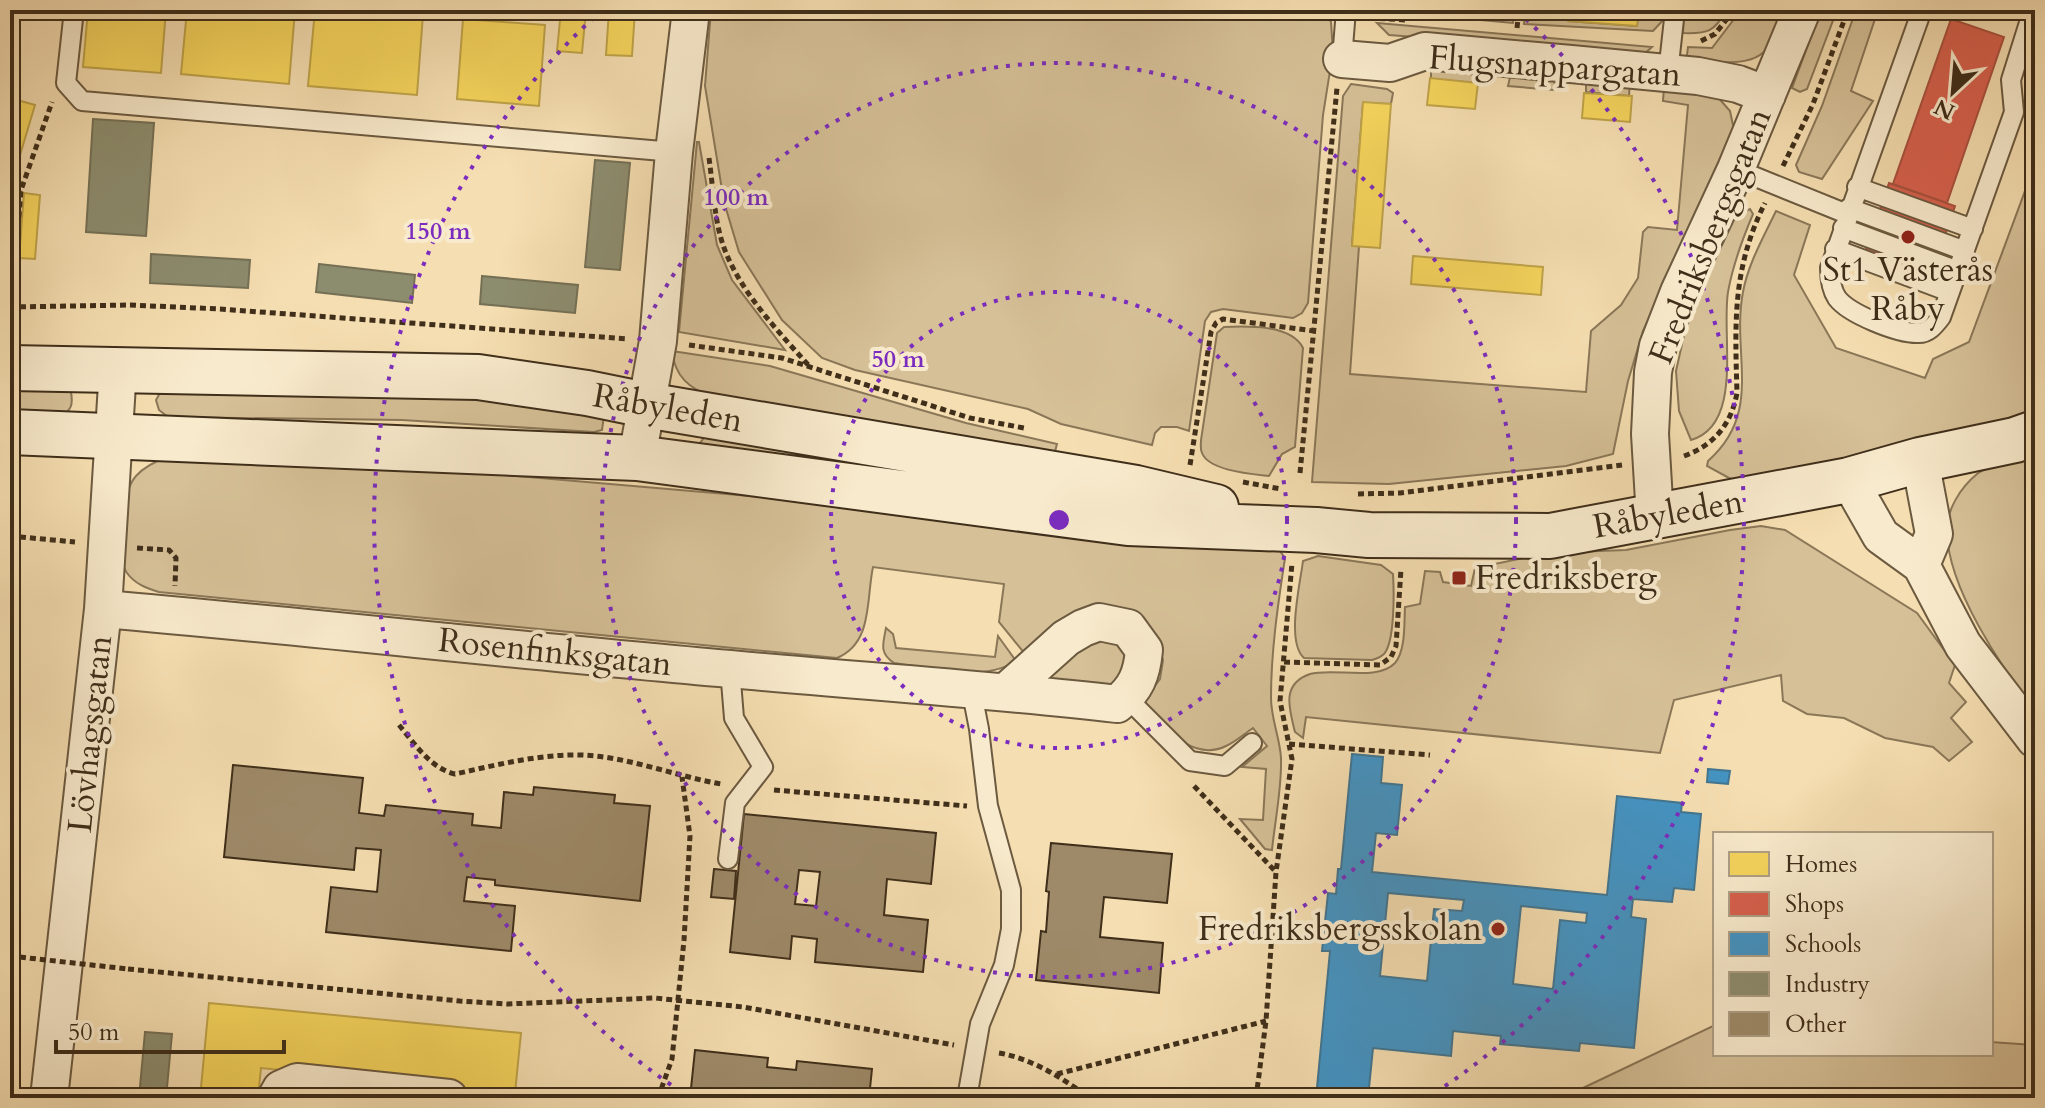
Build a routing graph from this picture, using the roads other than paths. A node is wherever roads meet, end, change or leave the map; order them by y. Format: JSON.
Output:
{"nodes":[{"id":1,"x":74,"y":10,"type":"edge"},
{"id":2,"x":691,"y":10,"type":"edge"},
{"id":3,"x":1346,"y":10,"type":"edge"},
{"id":4,"x":1675,"y":10,"type":"edge"},
{"id":5,"x":1802,"y":10,"type":"edge"},
{"id":6,"x":1922,"y":10,"type":"edge"},
{"id":7,"x":2033,"y":10,"type":"edge"},
{"id":8,"x":1342,"y":59,"type":"joint"},
{"id":9,"x":1668,"y":73,"type":"junction"},
{"id":10,"x":1767,"y":95,"type":"junction"},
{"id":11,"x":691,"y":151,"type":"junction"},
{"id":12,"x":1736,"y":169,"type":"junction"},
{"id":13,"x":1857,"y":187,"type":"junction"},
{"id":14,"x":1846,"y":217,"type":"junction"},
{"id":15,"x":1973,"y":229,"type":"junction"},
{"id":16,"x":1835,"y":249,"type":"junction"},
{"id":17,"x":1965,"y":251,"type":"junction"},
{"id":18,"x":1958,"y":271,"type":"junction"},
{"id":19,"x":1950,"y":292,"type":"junction"},
{"id":20,"x":10,"y":368,"type":"edge"},
{"id":21,"x":118,"y":368,"type":"junction"},
{"id":22,"x":646,"y":405,"type":"junction"},
{"id":23,"x":10,"y":432,"type":"edge"},
{"id":24,"x":114,"y":435,"type":"junction"},
{"id":25,"x":2028,"y":439,"type":"edge"},
{"id":26,"x":637,"y":458,"type":"junction"},
{"id":27,"x":1920,"y":460,"type":"junction"},
{"id":28,"x":1849,"y":480,"type":"junction"},
{"id":29,"x":1655,"y":518,"type":"junction"},
{"id":30,"x":1304,"y":543,"type":"junction"},
{"id":31,"x":1921,"y":565,"type":"junction"},
{"id":32,"x":103,"y":609,"type":"junction"},
{"id":33,"x":730,"y":669,"type":"junction"},
{"id":34,"x":971,"y":688,"type":"junction"},
{"id":35,"x":1007,"y":691,"type":"junction"},
{"id":36,"x":1126,"y":697,"type":"junction"},
{"id":37,"x":2035,"y":739,"type":"edge"},
{"id":38,"x":1252,"y":743,"type":"dead end"},
{"id":39,"x":728,"y":859,"type":"dead end"},
{"id":40,"x":49,"y":1098,"type":"edge"},
{"id":41,"x":276,"y":1098,"type":"edge"},
{"id":42,"x":449,"y":1098,"type":"edge"},
{"id":43,"x":967,"y":1098,"type":"edge"}],
"edges":[{"from":1,"to":11,"type":"lane"},
{"from":2,"to":11,"type":"street"},
{"from":3,"to":8,"type":"lane"},
{"from":4,"to":9,"type":"lane"},
{"from":5,"to":10,"type":"street","name":"Fredriksbergsgatan"},
{"from":6,"to":13,"type":"lane"},
{"from":7,"to":15,"type":"lane"},
{"from":8,"to":9,"type":"street","name":"Flugsnappargatan"},
{"from":9,"to":10,"type":"street","name":"Flugsnappargatan"},
{"from":10,"to":12,"type":"street","name":"Fredriksbergsgatan"},
{"from":11,"to":22,"type":"street"},
{"from":12,"to":14,"type":"lane"},
{"from":12,"to":29,"type":"street","name":"Fredriksbergsgatan"},
{"from":13,"to":14,"type":"lane"},
{"from":13,"to":15,"type":"lane"},
{"from":14,"to":16,"type":"lane"},
{"from":14,"to":17,"type":"lane"},
{"from":14,"to":18,"type":"lane"},
{"from":15,"to":17,"type":"lane"},
{"from":16,"to":19,"type":"lane"},
{"from":16,"to":19,"type":"lane"},
{"from":17,"to":18,"type":"lane"},
{"from":18,"to":19,"type":"lane"},
{"from":20,"to":21,"type":"main road","name":"Råbyleden"},
{"from":21,"to":22,"type":"main road","name":"Råbyleden"},
{"from":21,"to":24,"type":"street","name":"Lövhagsgatan"},
{"from":22,"to":26,"type":"street"},
{"from":22,"to":30,"type":"main road","name":"Råbyleden"},
{"from":23,"to":24,"type":"main road","name":"Råbyleden"},
{"from":24,"to":26,"type":"main road","name":"Råbyleden"},
{"from":24,"to":32,"type":"street","name":"Lövhagsgatan"},
{"from":25,"to":27,"type":"main road","name":"Råbyleden"},
{"from":26,"to":30,"type":"main road","name":"Råbyleden"},
{"from":27,"to":28,"type":"main road","name":"Råbyleden"},
{"from":27,"to":31,"type":"street"},
{"from":28,"to":29,"type":"main road","name":"Råbyleden"},
{"from":28,"to":31,"type":"street"},
{"from":29,"to":30,"type":"main road","name":"Råbyleden"},
{"from":31,"to":37,"type":"street"},
{"from":32,"to":33,"type":"street","name":"Rosenfinksgatan"},
{"from":32,"to":40,"type":"street","name":"Lövhagsgatan"},
{"from":33,"to":34,"type":"street","name":"Rosenfinksgatan"},
{"from":33,"to":39,"type":"lane"},
{"from":34,"to":35,"type":"street","name":"Rosenfinksgatan"},
{"from":34,"to":43,"type":"lane"},
{"from":35,"to":36,"type":"street","name":"Rosenfinksgatan"},
{"from":35,"to":36,"type":"street"},
{"from":36,"to":38,"type":"lane"},
{"from":41,"to":42,"type":"street"}]}
